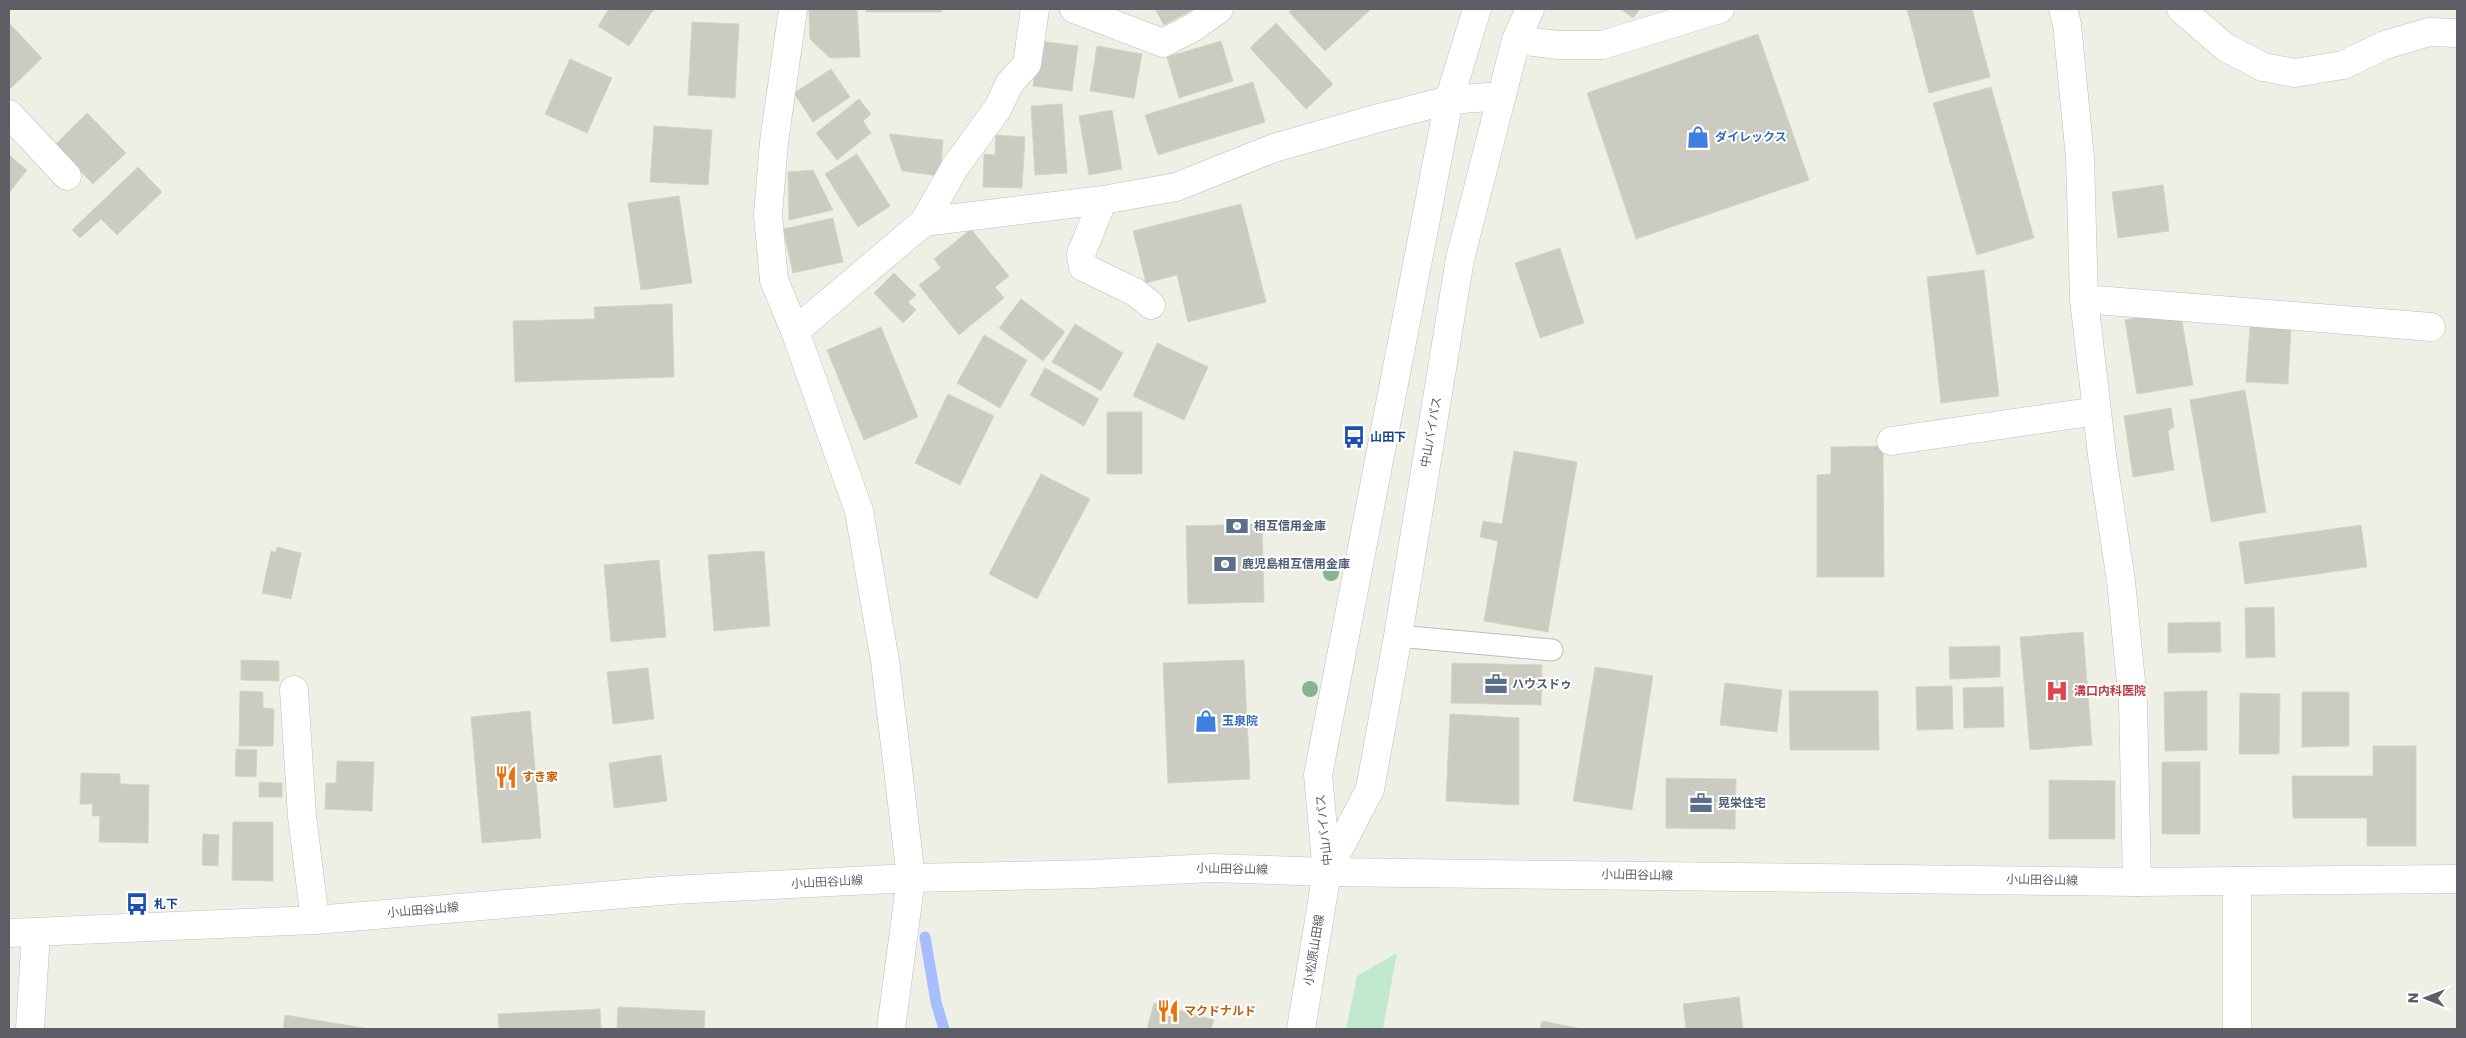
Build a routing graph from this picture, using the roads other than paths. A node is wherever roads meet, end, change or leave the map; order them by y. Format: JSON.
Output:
{"nodes":[{"id":1,"x":793,"y":9,"type":"edge"},
{"id":2,"x":1035,"y":9,"type":"edge"},
{"id":3,"x":1074,"y":9,"type":"edge"},
{"id":4,"x":1219,"y":9,"type":"edge"},
{"id":5,"x":1477,"y":9,"type":"edge"},
{"id":6,"x":1530,"y":9,"type":"edge"},
{"id":7,"x":1720,"y":9,"type":"edge"},
{"id":8,"x":2063,"y":9,"type":"edge"},
{"id":9,"x":2181,"y":9,"type":"edge"},
{"id":10,"x":2457,"y":33,"type":"edge"},
{"id":11,"x":1516,"y":40,"type":"junction"},
{"id":12,"x":1502,"y":96,"type":"junction"},
{"id":13,"x":1448,"y":100,"type":"junction"},
{"id":14,"x":9,"y":114,"type":"edge"},
{"id":15,"x":67,"y":176,"type":"dead end"},
{"id":16,"x":1103,"y":200,"type":"junction"},
{"id":17,"x":924,"y":222,"type":"junction"},
{"id":18,"x":2084,"y":299,"type":"junction"},
{"id":19,"x":1151,"y":305,"type":"dead end"},
{"id":20,"x":2431,"y":327,"type":"dead end"},
{"id":21,"x":795,"y":331,"type":"junction"},
{"id":22,"x":2097,"y":411,"type":"junction"},
{"id":23,"x":1891,"y":441,"type":"dead end"},
{"id":24,"x":1398,"y":636,"type":"junction"},
{"id":25,"x":1552,"y":650,"type":"dead end"},
{"id":26,"x":294,"y":690,"type":"dead end"},
{"id":27,"x":1327,"y":872,"type":"junction"},
{"id":28,"x":910,"y":878,"type":"junction"},
{"id":29,"x":2457,"y":879,"type":"edge"},
{"id":30,"x":2237,"y":881,"type":"junction"},
{"id":31,"x":2137,"y":882,"type":"junction"},
{"id":32,"x":315,"y":920,"type":"junction"},
{"id":33,"x":36,"y":932,"type":"junction"},
{"id":34,"x":9,"y":933,"type":"edge"},
{"id":35,"x":30,"y":1029,"type":"edge"},
{"id":36,"x":891,"y":1029,"type":"edge"},
{"id":37,"x":1301,"y":1029,"type":"edge"},
{"id":38,"x":2237,"y":1029,"type":"edge"}],
"edges":[{"from":1,"to":21,"type":"street"},
{"from":2,"to":17,"type":"street"},
{"from":3,"to":4,"type":"street"},
{"from":5,"to":13,"type":"street","name":"中山バイパス"},
{"from":6,"to":11,"type":"street","name":"中山バイパス"},
{"from":7,"to":11,"type":"street"},
{"from":8,"to":18,"type":"street"},
{"from":9,"to":10,"type":"street"},
{"from":11,"to":12,"type":"street","name":"中山バイパス"},
{"from":12,"to":13,"type":"street"},
{"from":12,"to":24,"type":"street","name":"中山バイパス"},
{"from":13,"to":16,"type":"street"},
{"from":13,"to":27,"type":"street","name":"中山バイパス"},
{"from":14,"to":15,"type":"street"},
{"from":16,"to":17,"type":"street"},
{"from":16,"to":19,"type":"street"},
{"from":17,"to":21,"type":"street"},
{"from":18,"to":20,"type":"street"},
{"from":18,"to":22,"type":"street"},
{"from":21,"to":28,"type":"street"},
{"from":22,"to":23,"type":"street"},
{"from":22,"to":31,"type":"street"},
{"from":24,"to":25,"type":"lane"},
{"from":24,"to":27,"type":"street","name":"中山バイパス"},
{"from":26,"to":32,"type":"street"},
{"from":27,"to":28,"type":"street","name":"小山田谷山線"},
{"from":27,"to":31,"type":"street","name":"小山田谷山線"},
{"from":27,"to":37,"type":"street","name":"小松原山田線"},
{"from":28,"to":32,"type":"street","name":"小山田谷山線"},
{"from":28,"to":36,"type":"street"},
{"from":29,"to":30,"type":"street","name":"小山田谷山線"},
{"from":30,"to":31,"type":"street","name":"小山田谷山線"},
{"from":30,"to":38,"type":"street"},
{"from":32,"to":33,"type":"street","name":"小山田谷山線"},
{"from":33,"to":34,"type":"street","name":"小山田谷山線"},
{"from":33,"to":35,"type":"street"}]}
